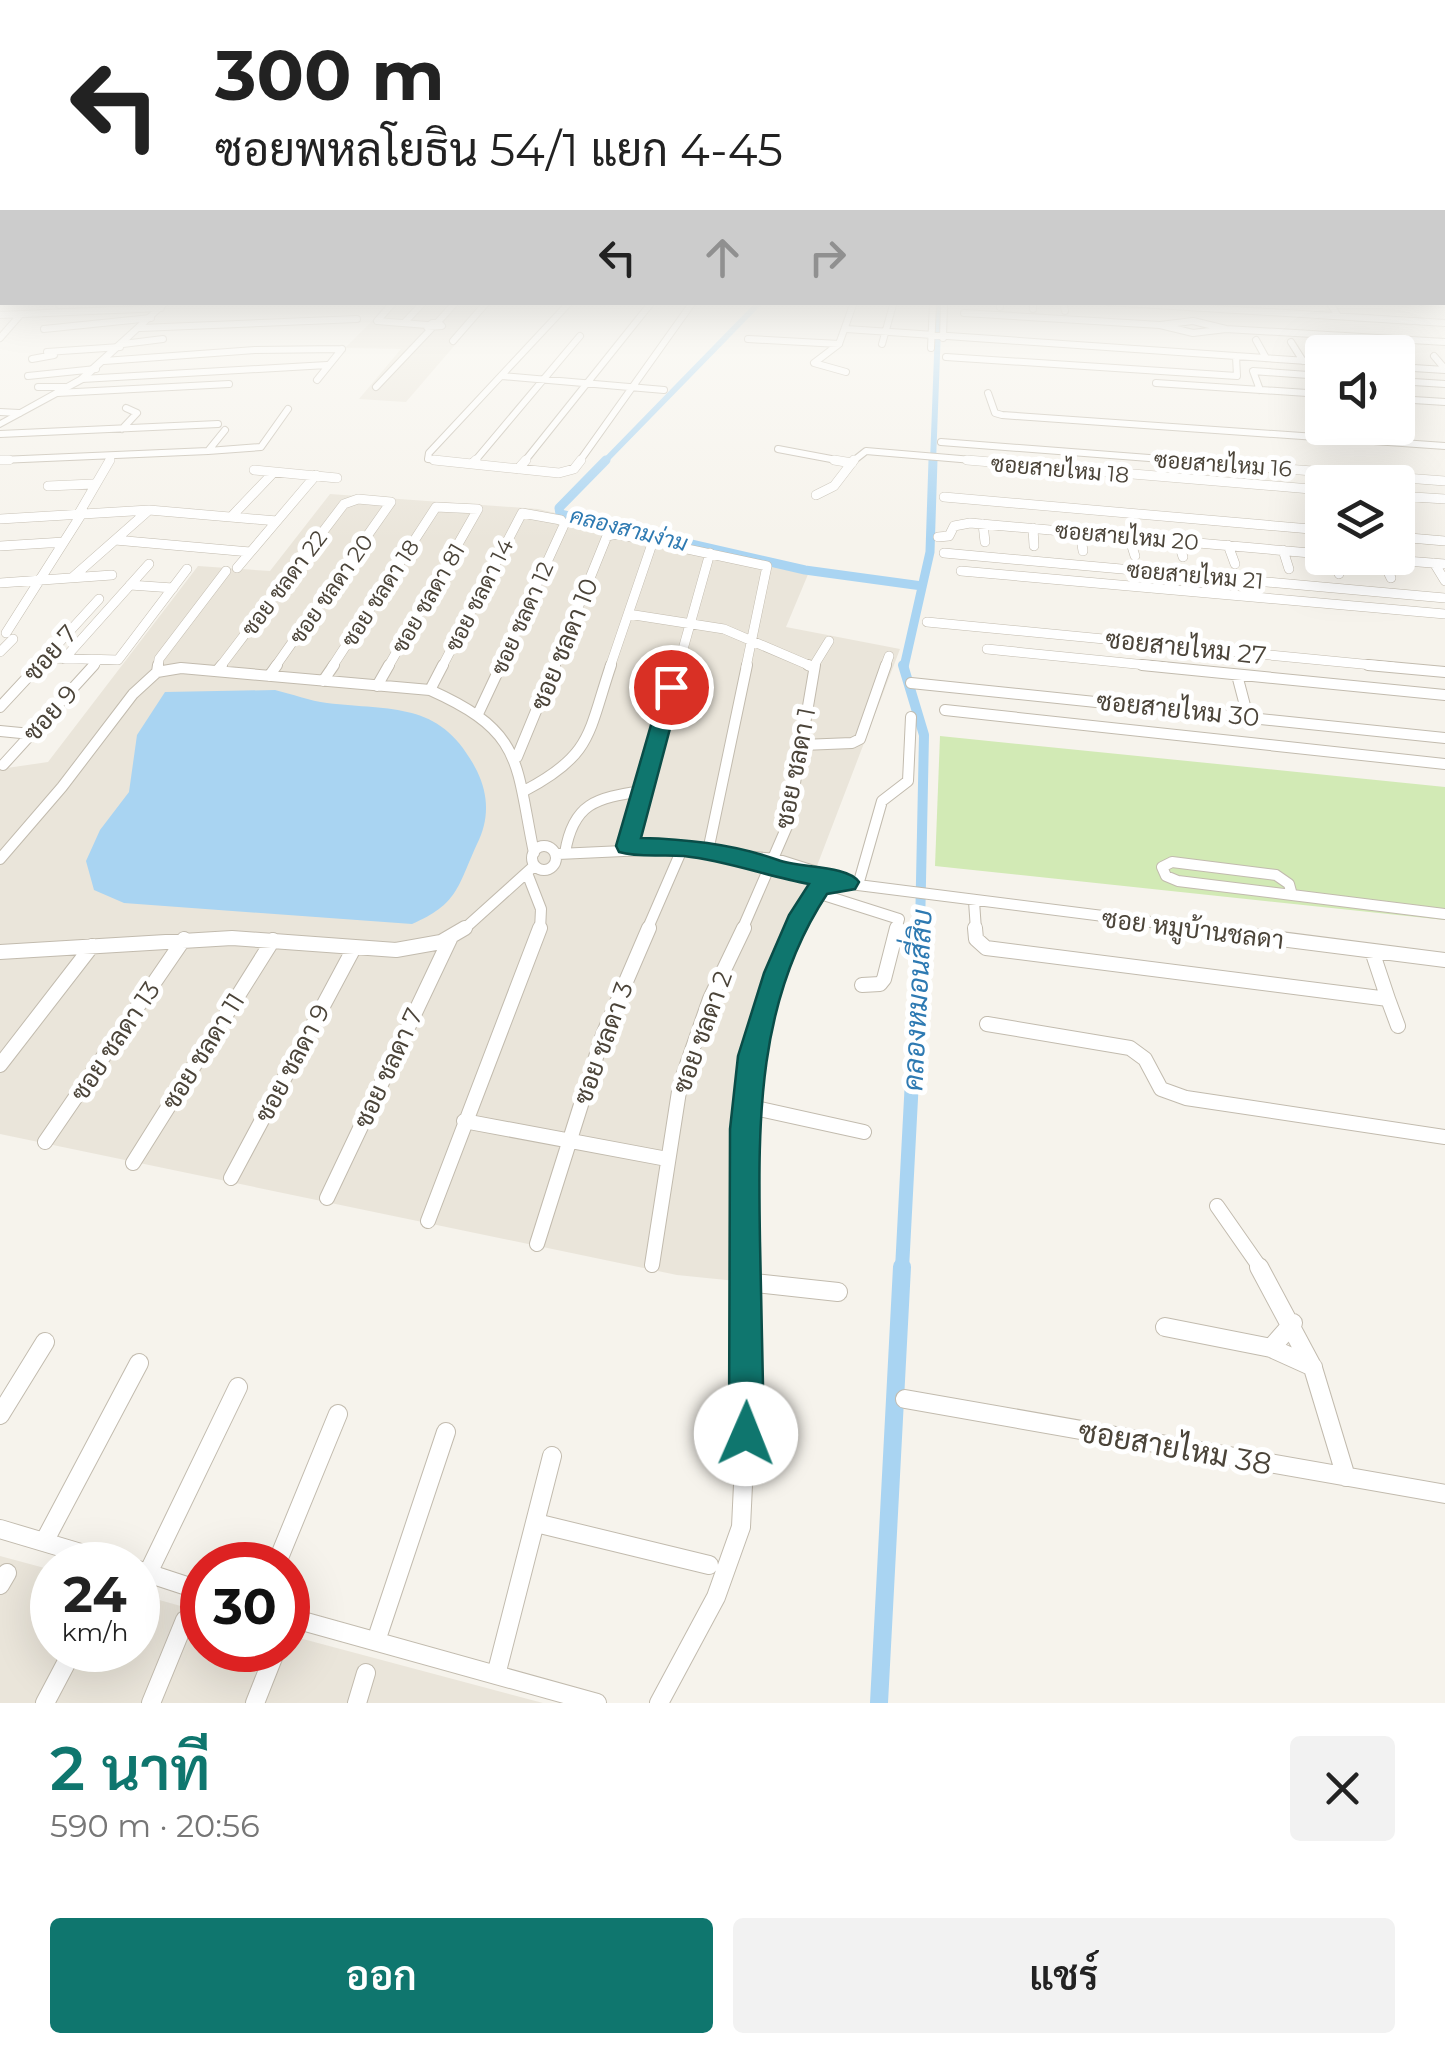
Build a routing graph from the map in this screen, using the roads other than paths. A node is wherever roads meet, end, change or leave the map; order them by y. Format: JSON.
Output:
{"nodes":[{"id":1,"x":79,"y":380,"type":"edge"},
{"id":2,"x":382,"y":380,"type":"edge"},
{"id":3,"x":498,"y":380,"type":"edge"},
{"id":4,"x":540,"y":380,"type":"edge"},
{"id":5,"x":547,"y":380,"type":"edge"},
{"id":6,"x":589,"y":380,"type":"edge"},
{"id":7,"x":637,"y":380,"type":"edge"},
{"id":8,"x":1256,"y":380,"type":"edge"},
{"id":9,"x":1415,"y":382,"type":"edge"},
{"id":10,"x":587,"y":383,"type":"junction"},
{"id":11,"x":1156,"y":383,"type":"dead end"},
{"id":12,"x":229,"y":384,"type":"dead end"},
{"id":13,"x":1445,"y":384,"type":"edge"},
{"id":14,"x":69,"y":386,"type":"junction"},
{"id":15,"x":376,"y":387,"type":"dead end"},
{"id":16,"x":632,"y":387,"type":"junction"},
{"id":17,"x":38,"y":388,"type":"dead end"},
{"id":18,"x":664,"y":390,"type":"dead end"},
{"id":19,"x":1260,"y":390,"type":"junction"},
{"id":20,"x":57,"y":393,"type":"junction"},
{"id":21,"x":988,"y":393,"type":"dead end"},
{"id":22,"x":1305,"y":393,"type":"edge"},
{"id":23,"x":1415,"y":399,"type":"edge"},
{"id":24,"x":1445,"y":402,"type":"edge"},
{"id":25,"x":126,"y":408,"type":"dead end"},
{"id":26,"x":288,"y":409,"type":"dead end"},
{"id":27,"x":0,"y":412,"type":"edge"},
{"id":28,"x":19,"y":414,"type":"junction"},
{"id":29,"x":0,"y":424,"type":"edge"},
{"id":30,"x":122,"y":430,"type":"junction"},
{"id":31,"x":0,"y":434,"type":"edge"},
{"id":32,"x":941,"y":442,"type":"dead end"},
{"id":33,"x":1445,"y":446,"type":"edge"},
{"id":34,"x":778,"y":448,"type":"dead end"},
{"id":35,"x":208,"y":451,"type":"junction"},
{"id":36,"x":112,"y":456,"type":"junction"},
{"id":37,"x":0,"y":460,"type":"edge"},
{"id":38,"x":852,"y":463,"type":"junction"},
{"id":39,"x":473,"y":464,"type":"junction"},
{"id":40,"x":518,"y":469,"type":"junction"},
{"id":41,"x":254,"y":470,"type":"dead end"},
{"id":42,"x":274,"y":472,"type":"junction"},
{"id":43,"x":1305,"y":474,"type":"edge"},
{"id":44,"x":316,"y":475,"type":"junction"},
{"id":45,"x":337,"y":478,"type":"dead end"},
{"id":46,"x":1415,"y":480,"type":"edge"},
{"id":47,"x":1445,"y":481,"type":"edge"},
{"id":48,"x":94,"y":484,"type":"junction"},
{"id":49,"x":48,"y":486,"type":"dead end"},
{"id":50,"x":1305,"y":489,"type":"edge"},
{"id":51,"x":816,"y":495,"type":"dead end"},
{"id":52,"x":944,"y":497,"type":"dead end"},
{"id":53,"x":1415,"y":497,"type":"edge"},
{"id":54,"x":1445,"y":500,"type":"edge"},
{"id":55,"x":391,"y":502,"type":"joint"},
{"id":56,"x":478,"y":509,"type":"joint"},
{"id":57,"x":149,"y":510,"type":"junction"},
{"id":58,"x":79,"y":515,"type":"junction"},
{"id":59,"x":230,"y":518,"type":"junction"},
{"id":60,"x":0,"y":520,"type":"edge"},
{"id":61,"x":277,"y":521,"type":"junction"},
{"id":62,"x":564,"y":522,"type":"joint"},
{"id":63,"x":983,"y":524,"type":"junction"},
{"id":64,"x":1033,"y":528,"type":"junction"},
{"id":65,"x":1305,"y":529,"type":"edge"},
{"id":66,"x":1080,"y":532,"type":"junction"},
{"id":67,"x":938,"y":537,"type":"dead end"},
{"id":68,"x":1129,"y":537,"type":"junction"},
{"id":69,"x":1415,"y":538,"type":"edge"},
{"id":70,"x":115,"y":540,"type":"junction"},
{"id":71,"x":653,"y":541,"type":"junction"},
{"id":72,"x":1178,"y":541,"type":"junction"},
{"id":73,"x":1445,"y":541,"type":"edge"},
{"id":74,"x":985,"y":542,"type":"dead end"},
{"id":75,"x":1228,"y":545,"type":"junction"},
{"id":76,"x":62,"y":546,"type":"junction"},
{"id":77,"x":1034,"y":546,"type":"dead end"},
{"id":78,"x":0,"y":550,"type":"edge"},
{"id":79,"x":1083,"y":550,"type":"dead end"},
{"id":80,"x":1283,"y":550,"type":"junction"},
{"id":81,"x":250,"y":552,"type":"junction"},
{"id":82,"x":1305,"y":552,"type":"edge"},
{"id":83,"x":710,"y":553,"type":"junction"},
{"id":84,"x":944,"y":553,"type":"dead end"},
{"id":85,"x":1135,"y":556,"type":"dead end"},
{"id":86,"x":1183,"y":557,"type":"dead end"},
{"id":87,"x":1415,"y":562,"type":"edge"},
{"id":88,"x":149,"y":564,"type":"dead end"},
{"id":89,"x":1235,"y":564,"type":"dead end"},
{"id":90,"x":1440,"y":564,"type":"edge"},
{"id":91,"x":187,"y":569,"type":"dead end"},
{"id":92,"x":1289,"y":569,"type":"dead end"},
{"id":93,"x":960,"y":571,"type":"dead end"},
{"id":94,"x":112,"y":574,"type":"dead end"},
{"id":95,"x":1390,"y":575,"type":"edge"},
{"id":96,"x":71,"y":578,"type":"junction"},
{"id":97,"x":1391,"y":578,"type":"dead end"},
{"id":98,"x":41,"y":580,"type":"junction"},
{"id":99,"x":1445,"y":581,"type":"edge"},
{"id":100,"x":0,"y":583,"type":"edge"},
{"id":101,"x":130,"y":585,"type":"junction"},
{"id":102,"x":172,"y":588,"type":"junction"},
{"id":103,"x":1445,"y":598,"type":"edge"},
{"id":104,"x":99,"y":599,"type":"dead end"},
{"id":105,"x":628,"y":614,"type":"junction"},
{"id":106,"x":1445,"y":614,"type":"edge"},
{"id":107,"x":691,"y":618,"type":"junction"},
{"id":108,"x":928,"y":622,"type":"dead end"},
{"id":109,"x":750,"y":636,"type":"junction"},
{"id":110,"x":830,"y":641,"type":"dead end"},
{"id":111,"x":987,"y":649,"type":"dead end"},
{"id":112,"x":0,"y":652,"type":"edge"},
{"id":113,"x":889,"y":656,"type":"dead end"},
{"id":114,"x":47,"y":658,"type":"junction"},
{"id":115,"x":64,"y":659,"type":"junction"},
{"id":116,"x":97,"y":660,"type":"junction"},
{"id":117,"x":813,"y":666,"type":"junction"},
{"id":118,"x":217,"y":671,"type":"junction"},
{"id":119,"x":157,"y":672,"type":"junction"},
{"id":120,"x":1445,"y":672,"type":"edge"},
{"id":121,"x":1236,"y":674,"type":"junction"},
{"id":122,"x":269,"y":676,"type":"junction"},
{"id":123,"x":323,"y":681,"type":"junction"},
{"id":124,"x":911,"y":684,"type":"dead end"},
{"id":125,"x":377,"y":686,"type":"junction"},
{"id":126,"x":430,"y":690,"type":"junction"},
{"id":127,"x":1445,"y":695,"type":"edge"},
{"id":128,"x":0,"y":707,"type":"edge"},
{"id":129,"x":944,"y":710,"type":"dead end"},
{"id":130,"x":478,"y":714,"type":"junction"},
{"id":131,"x":910,"y":717,"type":"dead end"},
{"id":132,"x":1248,"y":717,"type":"junction"},
{"id":133,"x":0,"y":732,"type":"edge"},
{"id":134,"x":31,"y":734,"type":"junction"},
{"id":135,"x":1445,"y":738,"type":"edge"},
{"id":136,"x":802,"y":745,"type":"junction"},
{"id":137,"x":517,"y":758,"type":"junction"},
{"id":138,"x":1445,"y":764,"type":"edge"},
{"id":139,"x":3,"y":765,"type":"dead end"},
{"id":140,"x":524,"y":791,"type":"junction"},
{"id":141,"x":642,"y":791,"type":"junction"},
{"id":142,"x":627,"y":846,"type":"junction"},
{"id":143,"x":683,"y":848,"type":"junction"},
{"id":144,"x":708,"y":851,"type":"junction"},
{"id":145,"x":562,"y":854,"type":"junction"},
{"id":146,"x":0,"y":859,"type":"edge"},
{"id":147,"x":768,"y":862,"type":"junction"},
{"id":148,"x":532,"y":864,"type":"junction"},
{"id":149,"x":847,"y":882,"type":"junction"},
{"id":150,"x":814,"y":892,"type":"junction"},
{"id":151,"x":1292,"y":897,"type":"junction"},
{"id":152,"x":974,"y":901,"type":"junction"},
{"id":153,"x":1445,"y":914,"type":"edge"},
{"id":154,"x":184,"y":939,"type":"junction"},
{"id":155,"x":273,"y":940,"type":"junction"},
{"id":156,"x":450,"y":940,"type":"junction"},
{"id":157,"x":92,"y":946,"type":"junction"},
{"id":158,"x":354,"y":948,"type":"junction"},
{"id":159,"x":1372,"y":951,"type":"junction"},
{"id":160,"x":0,"y":952,"type":"edge"},
{"id":161,"x":1445,"y":960,"type":"edge"},
{"id":162,"x":862,"y":986,"type":"dead end"},
{"id":163,"x":1388,"y":998,"type":"junction"},
{"id":164,"x":987,"y":1024,"type":"dead end"},
{"id":165,"x":1398,"y":1026,"type":"dead end"},
{"id":166,"x":0,"y":1066,"type":"edge"},
{"id":167,"x":746,"y":1106,"type":"junction"},
{"id":168,"x":464,"y":1122,"type":"junction"},
{"id":169,"x":864,"y":1132,"type":"dead end"},
{"id":170,"x":1445,"y":1137,"type":"edge"},
{"id":171,"x":568,"y":1140,"type":"junction"},
{"id":172,"x":45,"y":1142,"type":"dead end"},
{"id":173,"x":668,"y":1159,"type":"junction"},
{"id":174,"x":133,"y":1164,"type":"dead end"},
{"id":175,"x":231,"y":1178,"type":"dead end"},
{"id":176,"x":327,"y":1198,"type":"dead end"},
{"id":177,"x":1217,"y":1206,"type":"dead end"},
{"id":178,"x":428,"y":1221,"type":"dead end"},
{"id":179,"x":537,"y":1244,"type":"dead end"},
{"id":180,"x":652,"y":1265,"type":"dead end"},
{"id":181,"x":746,"y":1282,"type":"junction"},
{"id":182,"x":838,"y":1292,"type":"dead end"},
{"id":183,"x":1294,"y":1323,"type":"junction"},
{"id":184,"x":1165,"y":1327,"type":"dead end"},
{"id":185,"x":46,"y":1342,"type":"dead end"},
{"id":186,"x":1271,"y":1348,"type":"junction"},
{"id":187,"x":139,"y":1363,"type":"dead end"},
{"id":188,"x":1314,"y":1368,"type":"junction"},
{"id":189,"x":238,"y":1387,"type":"dead end"},
{"id":190,"x":905,"y":1399,"type":"dead end"},
{"id":191,"x":338,"y":1414,"type":"dead end"},
{"id":192,"x":0,"y":1415,"type":"edge"},
{"id":193,"x":446,"y":1432,"type":"dead end"},
{"id":194,"x":552,"y":1456,"type":"dead end"},
{"id":195,"x":1346,"y":1478,"type":"junction"},
{"id":196,"x":1445,"y":1494,"type":"edge"},
{"id":197,"x":536,"y":1522,"type":"junction"},
{"id":198,"x":0,"y":1529,"type":"edge"},
{"id":199,"x":44,"y":1542,"type":"joint"},
{"id":200,"x":158,"y":1542,"type":"edge"},
{"id":201,"x":285,"y":1542,"type":"edge"},
{"id":202,"x":709,"y":1565,"type":"dead end"},
{"id":203,"x":310,"y":1622,"type":"edge"},
{"id":204,"x":180,"y":1632,"type":"edge"},
{"id":205,"x":376,"y":1641,"type":"junction"},
{"id":206,"x":61,"y":1672,"type":"edge"},
{"id":207,"x":267,"y":1672,"type":"edge"},
{"id":208,"x":366,"y":1673,"type":"dead end"},
{"id":209,"x":496,"y":1675,"type":"junction"},
{"id":210,"x":45,"y":1703,"type":"edge"},
{"id":211,"x":151,"y":1703,"type":"edge"},
{"id":212,"x":255,"y":1703,"type":"edge"},
{"id":213,"x":357,"y":1703,"type":"edge"},
{"id":214,"x":597,"y":1703,"type":"edge"},
{"id":215,"x":659,"y":1703,"type":"edge"}],
"edges":[{"from":1,"to":14,"type":"street"},
{"from":2,"to":15,"type":"street"},
{"from":3,"to":39,"type":"street"},
{"from":4,"to":39,"type":"street"},
{"from":5,"to":10,"type":"street"},
{"from":6,"to":10,"type":"street"},
{"from":7,"to":16,"type":"street"},
{"from":8,"to":19,"type":"street"},
{"from":9,"to":13,"type":"street"},
{"from":10,"to":16,"type":"street"},
{"from":10,"to":40,"type":"street"},
{"from":11,"to":19,"type":"street"},
{"from":12,"to":20,"type":"street"},
{"from":14,"to":17,"type":"street"},
{"from":14,"to":20,"type":"street"},
{"from":16,"to":18,"type":"street"},
{"from":16,"to":40,"type":"street"},
{"from":19,"to":22,"type":"street"},
{"from":20,"to":28,"type":"street"},
{"from":21,"to":33,"type":"street"},
{"from":23,"to":24,"type":"street"},
{"from":25,"to":30,"type":"street"},
{"from":26,"to":35,"type":"street"},
{"from":27,"to":28,"type":"street"},
{"from":28,"to":29,"type":"street"},
{"from":30,"to":31,"type":"street"},
{"from":30,"to":35,"type":"street"},
{"from":32,"to":43,"type":"street","name":"ซอยสายไหม 16"},
{"from":34,"to":38,"type":"street"},
{"from":35,"to":36,"type":"street"},
{"from":36,"to":37,"type":"street"},
{"from":36,"to":48,"type":"street"},
{"from":38,"to":50,"type":"street","name":"ซอยสายไหม 18"},
{"from":38,"to":51,"type":"street"},
{"from":39,"to":40,"type":"street"},
{"from":41,"to":42,"type":"street"},
{"from":42,"to":44,"type":"street"},
{"from":42,"to":59,"type":"street"},
{"from":44,"to":45,"type":"street"},
{"from":44,"to":61,"type":"street"},
{"from":46,"to":47,"type":"street","name":"ซอยสายไหม 16"},
{"from":48,"to":49,"type":"street"},
{"from":48,"to":58,"type":"street"},
{"from":52,"to":65,"type":"street"},
{"from":53,"to":54,"type":"street"},
{"from":55,"to":118,"type":"street","name":"ซอย ชลดา 22"},
{"from":55,"to":122,"type":"street","name":"ซอย ชลดา 20"},
{"from":56,"to":123,"type":"street","name":"ซอย ชลดา 18"},
{"from":56,"to":125,"type":"street","name":"ซอย ชลดา 81"},
{"from":57,"to":58,"type":"street"},
{"from":57,"to":59,"type":"street"},
{"from":57,"to":70,"type":"street"},
{"from":58,"to":60,"type":"street"},
{"from":58,"to":76,"type":"street"},
{"from":59,"to":61,"type":"street"},
{"from":61,"to":81,"type":"street"},
{"from":62,"to":126,"type":"street","name":"ซอย ชลดา 14"},
{"from":62,"to":130,"type":"street","name":"ซอย ชลดา 12"},
{"from":63,"to":64,"type":"street","name":"ซอยสายไหม 20"},
{"from":63,"to":67,"type":"street","name":"ซอยสายไหม 20"},
{"from":63,"to":74,"type":"street"},
{"from":64,"to":66,"type":"street","name":"ซอยสายไหม 20"},
{"from":64,"to":77,"type":"street"},
{"from":66,"to":68,"type":"street","name":"ซอยสายไหม 20"},
{"from":66,"to":79,"type":"street"},
{"from":68,"to":72,"type":"street","name":"ซอยสายไหม 20"},
{"from":68,"to":85,"type":"street"},
{"from":69,"to":73,"type":"street"},
{"from":70,"to":81,"type":"street"},
{"from":70,"to":96,"type":"street"},
{"from":71,"to":83,"type":"street"},
{"from":71,"to":105,"type":"street"},
{"from":71,"to":137,"type":"street","name":"ซอย ชลดา 10"},
{"from":72,"to":75,"type":"street","name":"ซอยสายไหม 20"},
{"from":72,"to":86,"type":"street"},
{"from":75,"to":80,"type":"street","name":"ซอยสายไหม 20"},
{"from":75,"to":89,"type":"street"},
{"from":76,"to":78,"type":"street"},
{"from":76,"to":98,"type":"street"},
{"from":80,"to":82,"type":"street","name":"ซอยสายไหม 20"},
{"from":80,"to":92,"type":"street"},
{"from":81,"to":119,"type":"street"},
{"from":83,"to":107,"type":"street"},
{"from":83,"to":109,"type":"street"},
{"from":84,"to":103,"type":"street","name":"ซอยสายไหม 21"},
{"from":87,"to":90,"type":"street"},
{"from":88,"to":101,"type":"street"},
{"from":90,"to":99,"type":"street"},
{"from":91,"to":102,"type":"street"},
{"from":93,"to":106,"type":"street"},
{"from":94,"to":96,"type":"street"},
{"from":95,"to":97,"type":"street"},
{"from":96,"to":98,"type":"street"},
{"from":98,"to":100,"type":"street"},
{"from":98,"to":112,"type":"street"},
{"from":101,"to":102,"type":"street"},
{"from":101,"to":115,"type":"street"},
{"from":102,"to":116,"type":"street"},
{"from":104,"to":114,"type":"street","name":"ซอย 7"},
{"from":105,"to":107,"type":"street"},
{"from":105,"to":140,"type":"street"},
{"from":107,"to":109,"type":"street"},
{"from":107,"to":141,"type":"street"},
{"from":108,"to":120,"type":"street","name":"ซอยสายไหม 27"},
{"from":109,"to":117,"type":"street"},
{"from":109,"to":144,"type":"street"},
{"from":110,"to":117,"type":"street"},
{"from":111,"to":121,"type":"street"},
{"from":113,"to":136,"type":"street"},
{"from":114,"to":115,"type":"street"},
{"from":114,"to":128,"type":"street","name":"ซอย 7"},
{"from":115,"to":116,"type":"street"},
{"from":116,"to":134,"type":"street","name":"ซอย 9"},
{"from":117,"to":136,"type":"street","name":"ซอย ชลดา 1"},
{"from":118,"to":119,"type":"street"},
{"from":118,"to":122,"type":"street"},
{"from":119,"to":146,"type":"street"},
{"from":121,"to":127,"type":"street"},
{"from":121,"to":132,"type":"street"},
{"from":122,"to":123,"type":"street"},
{"from":123,"to":125,"type":"street"},
{"from":124,"to":132,"type":"street","name":"ซอยสายไหม 30"},
{"from":125,"to":126,"type":"street"},
{"from":126,"to":130,"type":"street"},
{"from":129,"to":138,"type":"street"},
{"from":130,"to":137,"type":"street"},
{"from":131,"to":149,"type":"street"},
{"from":132,"to":135,"type":"street","name":"ซอยสายไหม 30"},
{"from":133,"to":134,"type":"street"},
{"from":134,"to":139,"type":"street","name":"ซอย 9"},
{"from":136,"to":147,"type":"street","name":"ซอย ชลดา 1"},
{"from":137,"to":140,"type":"street"},
{"from":140,"to":148,"type":"street"},
{"from":141,"to":142,"type":"street"},
{"from":141,"to":145,"type":"street"},
{"from":142,"to":143,"type":"street","name":"ซอย หมูบ้านชลดา"},
{"from":142,"to":145,"type":"street","name":"ซอย หมูบ้านชลดา"},
{"from":143,"to":144,"type":"street","name":"ซอย หมูบ้านชลดา"},
{"from":143,"to":171,"type":"street","name":"ซอย ชลดา 3"},
{"from":144,"to":147,"type":"street","name":"ซอย หมูบ้านชลดา"},
{"from":145,"to":148,"type":"street"},
{"from":145,"to":148,"type":"street"},
{"from":147,"to":149,"type":"street","name":"ซอย หมูบ้านชลดา"},
{"from":147,"to":173,"type":"street","name":"ซอย ชลดา 2"},
{"from":148,"to":156,"type":"street"},
{"from":148,"to":168,"type":"street"},
{"from":149,"to":150,"type":"street"},
{"from":149,"to":152,"type":"street","name":"ซอย หมูบ้านชลดา"},
{"from":150,"to":162,"type":"street"},
{"from":150,"to":167,"type":"street"},
{"from":151,"to":151,"type":"street"},
{"from":151,"to":153,"type":"street"},
{"from":152,"to":159,"type":"street","name":"ซอย หมูบ้านชลดา"},
{"from":152,"to":163,"type":"street"},
{"from":154,"to":155,"type":"street"},
{"from":154,"to":157,"type":"street"},
{"from":154,"to":172,"type":"street","name":"ซอย ชลดา 13"},
{"from":155,"to":158,"type":"street"},
{"from":155,"to":174,"type":"street","name":"ซอย ชลดา 11"},
{"from":156,"to":158,"type":"street"},
{"from":156,"to":176,"type":"street","name":"ซอย ชลดา 7"},
{"from":157,"to":160,"type":"street"},
{"from":157,"to":166,"type":"street"},
{"from":158,"to":175,"type":"street","name":"ซอย ชลดา 9"},
{"from":159,"to":161,"type":"street","name":"ซอย หมูบ้านชลดา"},
{"from":159,"to":163,"type":"street"},
{"from":163,"to":165,"type":"street"},
{"from":164,"to":170,"type":"street"},
{"from":167,"to":169,"type":"street"},
{"from":167,"to":181,"type":"street"},
{"from":168,"to":171,"type":"street"},
{"from":168,"to":178,"type":"street"},
{"from":171,"to":173,"type":"street"},
{"from":171,"to":179,"type":"street","name":"ซอย ชลดา 3"},
{"from":173,"to":180,"type":"street","name":"ซอย ชลดา 2"},
{"from":177,"to":183,"type":"street"},
{"from":181,"to":182,"type":"street"},
{"from":181,"to":215,"type":"street"},
{"from":183,"to":186,"type":"street"},
{"from":183,"to":188,"type":"street"},
{"from":184,"to":186,"type":"street"},
{"from":185,"to":192,"type":"street"},
{"from":186,"to":188,"type":"street"},
{"from":187,"to":199,"type":"street"},
{"from":188,"to":195,"type":"street"},
{"from":189,"to":200,"type":"street"},
{"from":190,"to":195,"type":"street","name":"ซอยสายไหม 38"},
{"from":191,"to":201,"type":"street"},
{"from":193,"to":205,"type":"street"},
{"from":194,"to":197,"type":"street"},
{"from":195,"to":196,"type":"street","name":"ซอยสายไหม 38"},
{"from":197,"to":202,"type":"street"},
{"from":197,"to":209,"type":"street"},
{"from":198,"to":199,"type":"street"},
{"from":203,"to":205,"type":"street"},
{"from":204,"to":211,"type":"street"},
{"from":205,"to":209,"type":"street"},
{"from":206,"to":210,"type":"street"},
{"from":207,"to":212,"type":"street"},
{"from":208,"to":213,"type":"street"},
{"from":209,"to":214,"type":"street"}]}
